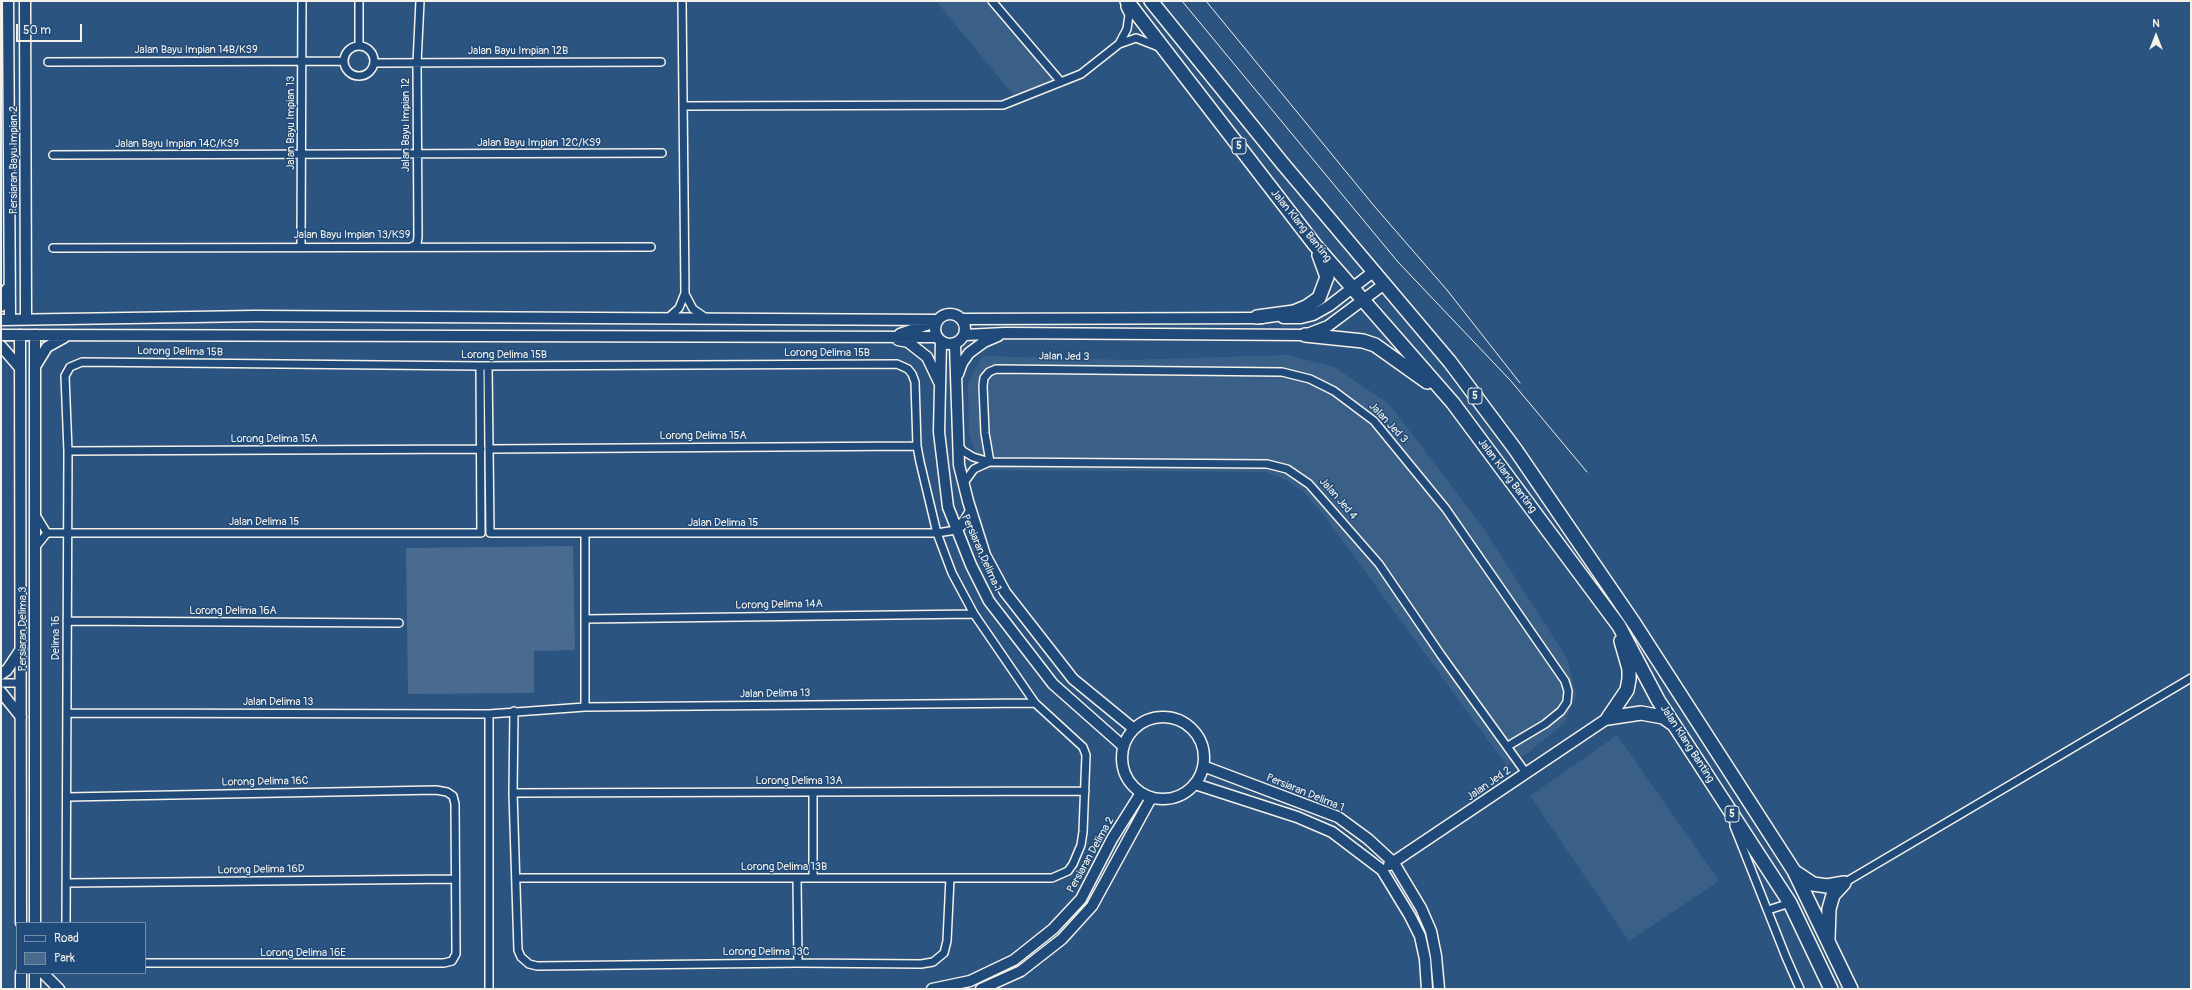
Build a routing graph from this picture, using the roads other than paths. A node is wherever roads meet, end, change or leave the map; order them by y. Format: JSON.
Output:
{"nodes":[{"id":1,"x":8,"y":1,"type":"edge"},
{"id":2,"x":25,"y":1,"type":"edge"},
{"id":3,"x":302,"y":1,"type":"edge"},
{"id":4,"x":359,"y":1,"type":"edge"},
{"id":5,"x":420,"y":1,"type":"edge"},
{"id":6,"x":682,"y":1,"type":"edge"},
{"id":7,"x":992,"y":1,"type":"edge"},
{"id":8,"x":1122,"y":1,"type":"edge"},
{"id":9,"x":1127,"y":1,"type":"edge"},
{"id":10,"x":1151,"y":1,"type":"edge"},
{"id":11,"x":1119,"y":44,"type":"junction"},
{"id":12,"x":359,"y":46,"type":"junction"},
{"id":13,"x":1172,"y":59,"type":"junction"},
{"id":14,"x":302,"y":61,"type":"junction"},
{"id":15,"x":344,"y":61,"type":"junction"},
{"id":16,"x":48,"y":62,"type":"dead end"},
{"id":17,"x":661,"y":62,"type":"dead end"},
{"id":18,"x":374,"y":63,"type":"junction"},
{"id":19,"x":417,"y":63,"type":"junction"},
{"id":20,"x":1061,"y":82,"type":"junction"},
{"id":21,"x":683,"y":106,"type":"junction"},
{"id":22,"x":662,"y":153,"type":"dead end"},
{"id":23,"x":301,"y":154,"type":"junction"},
{"id":24,"x":53,"y":155,"type":"dead end"},
{"id":25,"x":416,"y":155,"type":"junction"},
{"id":26,"x":1315,"y":245,"type":"junction"},
{"id":27,"x":301,"y":246,"type":"junction"},
{"id":28,"x":413,"y":246,"type":"junction"},
{"id":29,"x":651,"y":246,"type":"dead end"},
{"id":30,"x":53,"y":248,"type":"dead end"},
{"id":31,"x":1373,"y":272,"type":"junction"},
{"id":32,"x":10,"y":280,"type":"junction"},
{"id":33,"x":1383,"y":284,"type":"junction"},
{"id":34,"x":1353,"y":288,"type":"junction"},
{"id":35,"x":685,"y":293,"type":"junction"},
{"id":36,"x":1363,"y":298,"type":"junction"},
{"id":37,"x":26,"y":300,"type":"junction"},
{"id":38,"x":1,"y":306,"type":"edge"},
{"id":39,"x":1258,"y":317,"type":"junction"},
{"id":40,"x":26,"y":319,"type":"junction"},
{"id":41,"x":50,"y":319,"type":"junction"},
{"id":42,"x":667,"y":319,"type":"junction"},
{"id":43,"x":962,"y":319,"type":"junction"},
{"id":44,"x":6,"y":320,"type":"edge"},
{"id":45,"x":709,"y":320,"type":"junction"},
{"id":46,"x":937,"y":321,"type":"junction"},
{"id":47,"x":1005,"y":333,"type":"junction"},
{"id":48,"x":1,"y":335,"type":"edge"},
{"id":49,"x":20,"y":335,"type":"junction"},
{"id":50,"x":34,"y":335,"type":"junction"},
{"id":51,"x":70,"y":335,"type":"junction"},
{"id":52,"x":964,"y":335,"type":"junction"},
{"id":53,"x":1305,"y":335,"type":"junction"},
{"id":54,"x":886,"y":337,"type":"junction"},
{"id":55,"x":939,"y":339,"type":"junction"},
{"id":56,"x":955,"y":344,"type":"junction"},
{"id":57,"x":1,"y":346,"type":"edge"},
{"id":58,"x":82,"y":362,"type":"joint"},
{"id":59,"x":480,"y":366,"type":"junction"},
{"id":60,"x":488,"y":366,"type":"junction"},
{"id":61,"x":35,"y":367,"type":"junction"},
{"id":62,"x":20,"y":368,"type":"junction"},
{"id":63,"x":956,"y":381,"type":"junction"},
{"id":64,"x":940,"y":385,"type":"junction"},
{"id":65,"x":1453,"y":403,"type":"junction"},
{"id":66,"x":958,"y":445,"type":"junction"},
{"id":67,"x":917,"y":446,"type":"junction"},
{"id":68,"x":481,"y":449,"type":"junction"},
{"id":69,"x":490,"y":449,"type":"junction"},
{"id":70,"x":68,"y":451,"type":"junction"},
{"id":71,"x":990,"y":462,"type":"junction"},
{"id":72,"x":963,"y":484,"type":"junction"},
{"id":73,"x":35,"y":511,"type":"junction"},
{"id":74,"x":971,"y":511,"type":"junction"},
{"id":75,"x":956,"y":530,"type":"junction"},
{"id":76,"x":47,"y":533,"type":"junction"},
{"id":77,"x":66,"y":533,"type":"junction"},
{"id":78,"x":937,"y":533,"type":"junction"},
{"id":79,"x":585,"y":534,"type":"junction"},
{"id":80,"x":979,"y":534,"type":"junction"},
{"id":81,"x":35,"y":549,"type":"junction"},
{"id":82,"x":974,"y":614,"type":"junction"},
{"id":83,"x":585,"y":619,"type":"junction"},
{"id":84,"x":67,"y":622,"type":"junction"},
{"id":85,"x":399,"y":623,"type":"dead end"},
{"id":86,"x":1619,"y":626,"type":"junction"},
{"id":87,"x":21,"y":649,"type":"junction"},
{"id":88,"x":35,"y":670,"type":"junction"},
{"id":89,"x":1,"y":674,"type":"edge"},
{"id":90,"x":2191,"y":678,"type":"edge"},
{"id":91,"x":1,"y":683,"type":"edge"},
{"id":92,"x":21,"y":683,"type":"junction"},
{"id":93,"x":1,"y":692,"type":"edge"},
{"id":94,"x":35,"y":696,"type":"junction"},
{"id":95,"x":1035,"y":703,"type":"junction"},
{"id":96,"x":585,"y":707,"type":"junction"},
{"id":97,"x":514,"y":711,"type":"junction"},
{"id":98,"x":67,"y":713,"type":"junction"},
{"id":99,"x":489,"y":714,"type":"junction"},
{"id":100,"x":21,"y":717,"type":"junction"},
{"id":101,"x":1608,"y":718,"type":"junction"},
{"id":102,"x":1674,"y":726,"type":"junction"},
{"id":103,"x":1134,"y":729,"type":"junction"},
{"id":104,"x":1123,"y":746,"type":"junction"},
{"id":105,"x":1508,"y":746,"type":"junction"},
{"id":106,"x":1203,"y":766,"type":"junction"},
{"id":107,"x":1526,"y":773,"type":"junction"},
{"id":108,"x":1195,"y":784,"type":"junction"},
{"id":109,"x":1085,"y":791,"type":"junction"},
{"id":110,"x":813,"y":792,"type":"junction"},
{"id":111,"x":514,"y":793,"type":"junction"},
{"id":112,"x":1141,"y":793,"type":"junction"},
{"id":113,"x":67,"y":797,"type":"junction"},
{"id":114,"x":1151,"y":798,"type":"junction"},
{"id":115,"x":1725,"y":804,"type":"junction"},
{"id":116,"x":1394,"y":862,"type":"junction"},
{"id":117,"x":1382,"y":870,"type":"junction"},
{"id":118,"x":1794,"y":871,"type":"junction"},
{"id":119,"x":516,"y":878,"type":"junction"},
{"id":120,"x":797,"y":878,"type":"junction"},
{"id":121,"x":814,"y":878,"type":"junction"},
{"id":122,"x":950,"y":878,"type":"junction"},
{"id":123,"x":455,"y":879,"type":"junction"},
{"id":124,"x":67,"y":883,"type":"junction"},
{"id":125,"x":1844,"y":883,"type":"junction"},
{"id":126,"x":1790,"y":903,"type":"junction"},
{"id":127,"x":1768,"y":910,"type":"junction"},
{"id":128,"x":21,"y":922,"type":"edge"},
{"id":129,"x":35,"y":922,"type":"edge"},
{"id":130,"x":66,"y":922,"type":"edge"},
{"id":131,"x":1828,"y":939,"type":"junction"},
{"id":132,"x":146,"y":963,"type":"edge"},
{"id":133,"x":798,"y":963,"type":"junction"},
{"id":134,"x":35,"y":974,"type":"edge"},
{"id":135,"x":44,"y":974,"type":"edge"},
{"id":136,"x":35,"y":989,"type":"edge"},
{"id":137,"x":59,"y":989,"type":"edge"},
{"id":138,"x":489,"y":989,"type":"edge"},
{"id":139,"x":932,"y":989,"type":"edge"},
{"id":140,"x":981,"y":989,"type":"edge"},
{"id":141,"x":1427,"y":989,"type":"edge"},
{"id":142,"x":1439,"y":989,"type":"edge"},
{"id":143,"x":1800,"y":989,"type":"edge"},
{"id":144,"x":1831,"y":989,"type":"edge"},
{"id":145,"x":1844,"y":989,"type":"edge"},
{"id":146,"x":1851,"y":989,"type":"edge"}],
"edges":[{"from":1,"to":32,"type":"street","name":"Persiaran Bayu Impian 2"},
{"from":2,"to":37,"type":"street","name":"Persiaran Bayu Impian 2"},
{"from":3,"to":14,"type":"street","name":"Jalan Bayu Impian 13"},
{"from":4,"to":12,"type":"street"},
{"from":5,"to":19,"type":"street","name":"Jalan Bayu Impian 12"},
{"from":6,"to":21,"type":"street"},
{"from":7,"to":20,"type":"street"},
{"from":8,"to":11,"type":"street"},
{"from":9,"to":13,"type":"highway","name":"Jalan Klang Banting","number":"5"},
{"from":10,"to":31,"type":"highway","name":"Jalan Klang Banting","number":"5"},
{"from":11,"to":13,"type":"street"},
{"from":11,"to":20,"type":"street"},
{"from":12,"to":15,"type":"street"},
{"from":12,"to":18,"type":"street"},
{"from":13,"to":26,"type":"highway","name":"Jalan Klang Banting","number":"5"},
{"from":14,"to":15,"type":"street","name":"Jalan Bayu Impian 14B/KS9"},
{"from":14,"to":16,"type":"street","name":"Jalan Bayu Impian 14B/KS9"},
{"from":14,"to":23,"type":"street","name":"Jalan Bayu Impian 13"},
{"from":15,"to":18,"type":"street"},
{"from":17,"to":19,"type":"street","name":"Jalan Bayu Impian 12B"},
{"from":18,"to":19,"type":"street","name":"Jalan Bayu Impian 12B"},
{"from":19,"to":25,"type":"street","name":"Jalan Bayu Impian 12"},
{"from":20,"to":21,"type":"street"},
{"from":21,"to":35,"type":"street"},
{"from":22,"to":25,"type":"street","name":"Jalan Bayu Impian 12C/KS9"},
{"from":23,"to":24,"type":"street","name":"Jalan Bayu Impian 14C/KS9"},
{"from":23,"to":25,"type":"street","name":"Jalan Bayu Impian 12C/KS9"},
{"from":23,"to":27,"type":"street","name":"Jalan Bayu Impian 13"},
{"from":25,"to":28,"type":"street","name":"Jalan Bayu Impian 12"},
{"from":26,"to":34,"type":"highway","name":"Jalan Klang Banting","number":"5"},
{"from":26,"to":39,"type":"highway"},
{"from":27,"to":28,"type":"street","name":"Jalan Bayu Impian 13/KS9"},
{"from":27,"to":30,"type":"street","name":"Jalan Bayu Impian 13/KS9"},
{"from":28,"to":29,"type":"street","name":"Jalan Bayu Impian 13/KS9"},
{"from":31,"to":33,"type":"highway","name":"Jalan Klang Banting","number":"5"},
{"from":31,"to":34,"type":"street"},
{"from":32,"to":38,"type":"street"},
{"from":32,"to":44,"type":"street","name":"Persiaran Bayu Impian 2"},
{"from":33,"to":36,"type":"street"},
{"from":33,"to":118,"type":"highway","name":"Jalan Klang Banting","number":"5"},
{"from":34,"to":36,"type":"highway","name":"Jalan Klang Banting","number":"5"},
{"from":34,"to":39,"type":"street"},
{"from":35,"to":42,"type":"street"},
{"from":35,"to":45,"type":"street"},
{"from":36,"to":53,"type":"street"},
{"from":36,"to":65,"type":"highway","name":"Jalan Klang Banting","number":"5"},
{"from":37,"to":40,"type":"street","name":"Persiaran Bayu Impian 2"},
{"from":37,"to":41,"type":"street"},
{"from":39,"to":43,"type":"street"},
{"from":40,"to":41,"type":"street"},
{"from":40,"to":44,"type":"street"},
{"from":41,"to":42,"type":"street"},
{"from":42,"to":45,"type":"street"},
{"from":43,"to":46,"type":"street"},
{"from":43,"to":52,"type":"street"},
{"from":45,"to":46,"type":"street"},
{"from":46,"to":54,"type":"street"},
{"from":46,"to":55,"type":"street"},
{"from":47,"to":52,"type":"street"},
{"from":47,"to":53,"type":"street"},
{"from":47,"to":63,"type":"street"},
{"from":48,"to":49,"type":"street"},
{"from":49,"to":50,"type":"street"},
{"from":49,"to":62,"type":"street","name":"Persiaran Delima 3"},
{"from":50,"to":51,"type":"street"},
{"from":50,"to":61,"type":"street","name":"Persiaran Delima 3"},
{"from":51,"to":54,"type":"street"},
{"from":51,"to":61,"type":"street"},
{"from":52,"to":56,"type":"street"},
{"from":53,"to":65,"type":"highway"},
{"from":54,"to":55,"type":"street"},
{"from":54,"to":64,"type":"street"},
{"from":55,"to":56,"type":"street"},
{"from":55,"to":64,"type":"street","name":"Persiaran Delima 1"},
{"from":56,"to":63,"type":"street","name":"Persiaran Delima 1"},
{"from":57,"to":62,"type":"street"},
{"from":58,"to":59,"type":"street","name":"Lorong Delima 15B"},
{"from":58,"to":70,"type":"street","name":"Delima 16"},
{"from":59,"to":60,"type":"street","name":"Lorong Delima 15B"},
{"from":59,"to":68,"type":"street"},
{"from":60,"to":67,"type":"street","name":"Lorong Delima 15B"},
{"from":60,"to":69,"type":"street"},
{"from":61,"to":73,"type":"street","name":"Persiaran Delima 3"},
{"from":62,"to":87,"type":"street","name":"Persiaran Delima 3"},
{"from":63,"to":66,"type":"street","name":"Persiaran Delima 1"},
{"from":64,"to":75,"type":"street","name":"Persiaran Delima 1"},
{"from":65,"to":86,"type":"highway","name":"Jalan Klang Banting","number":"5"},
{"from":66,"to":71,"type":"street","name":"Jalan Jed 4"},
{"from":66,"to":72,"type":"street","name":"Persiaran Delima 1"},
{"from":67,"to":69,"type":"street","name":"Lorong Delima 15A"},
{"from":67,"to":78,"type":"street"},
{"from":68,"to":70,"type":"street","name":"Lorong Delima 15A"},
{"from":68,"to":77,"type":"street","name":"Jalan Delima 15"},
{"from":69,"to":79,"type":"street","name":"Jalan Delima 15"},
{"from":70,"to":77,"type":"street","name":"Delima 16"},
{"from":71,"to":72,"type":"street","name":"Jalan Jed 4"},
{"from":71,"to":105,"type":"street","name":"Jalan Jed 4"},
{"from":71,"to":105,"type":"street","name":"Jalan Jed 3"},
{"from":72,"to":74,"type":"street","name":"Persiaran Delima 1"},
{"from":73,"to":76,"type":"street"},
{"from":73,"to":81,"type":"street","name":"Persiaran Delima 3"},
{"from":74,"to":75,"type":"street"},
{"from":74,"to":80,"type":"street","name":"Persiaran Delima 1"},
{"from":75,"to":78,"type":"street","name":"Jalan Delima 15"},
{"from":75,"to":80,"type":"street"},
{"from":75,"to":104,"type":"street","name":"Persiaran Delima 1"},
{"from":76,"to":77,"type":"street","name":"Jalan Delima 15"},
{"from":76,"to":81,"type":"street"},
{"from":77,"to":84,"type":"street","name":"Delima 16"},
{"from":78,"to":79,"type":"street","name":"Jalan Delima 15"},
{"from":78,"to":82,"type":"street"},
{"from":79,"to":83,"type":"street"},
{"from":80,"to":103,"type":"street","name":"Persiaran Delima 1"},
{"from":81,"to":88,"type":"street","name":"Persiaran Delima 3"},
{"from":82,"to":83,"type":"street","name":"Lorong Delima 14A"},
{"from":82,"to":95,"type":"street"},
{"from":83,"to":96,"type":"street"},
{"from":84,"to":85,"type":"street","name":"Lorong Delima 16A"},
{"from":84,"to":98,"type":"street","name":"Delima 16"},
{"from":86,"to":101,"type":"highway"},
{"from":86,"to":102,"type":"highway","name":"Jalan Klang Banting","number":"5"},
{"from":87,"to":89,"type":"street"},
{"from":87,"to":92,"type":"street","name":"Persiaran Delima 3"},
{"from":88,"to":92,"type":"street"},
{"from":88,"to":94,"type":"street","name":"Persiaran Delima 3"},
{"from":90,"to":125,"type":"street"},
{"from":91,"to":92,"type":"street"},
{"from":92,"to":94,"type":"street"},
{"from":92,"to":100,"type":"street","name":"Persiaran Delima 3"},
{"from":93,"to":100,"type":"street"},
{"from":94,"to":129,"type":"street","name":"Persiaran Delima 3"},
{"from":95,"to":96,"type":"street","name":"Jalan Delima 13"},
{"from":95,"to":109,"type":"street"},
{"from":96,"to":97,"type":"street","name":"Jalan Delima 13"},
{"from":97,"to":99,"type":"street","name":"Jalan Delima 13"},
{"from":97,"to":111,"type":"street"},
{"from":98,"to":99,"type":"street","name":"Jalan Delima 13"},
{"from":98,"to":113,"type":"street","name":"Delima 16"},
{"from":99,"to":138,"type":"street"},
{"from":100,"to":128,"type":"street","name":"Persiaran Delima 3"},
{"from":101,"to":102,"type":"highway"},
{"from":101,"to":107,"type":"street","name":"Jalan Jed 2"},
{"from":102,"to":115,"type":"highway","name":"Jalan Klang Banting","number":"5"},
{"from":103,"to":104,"type":"street"},
{"from":103,"to":106,"type":"street"},
{"from":104,"to":112,"type":"street"},
{"from":105,"to":107,"type":"street","name":"Jalan Jed 4"},
{"from":106,"to":108,"type":"street"},
{"from":106,"to":116,"type":"street","name":"Persiaran Delima 1"},
{"from":107,"to":116,"type":"street","name":"Jalan Jed 2"},
{"from":108,"to":114,"type":"street"},
{"from":108,"to":117,"type":"street"},
{"from":109,"to":110,"type":"street","name":"Lorong Delima 13A"},
{"from":109,"to":122,"type":"street","name":"Lorong Delima 13B"},
{"from":110,"to":111,"type":"street","name":"Lorong Delima 13A"},
{"from":110,"to":121,"type":"street"},
{"from":111,"to":119,"type":"street"},
{"from":112,"to":114,"type":"street"},
{"from":112,"to":139,"type":"street","name":"Persiaran Delima 2"},
{"from":113,"to":123,"type":"street","name":"Lorong Delima 16C"},
{"from":113,"to":124,"type":"street","name":"Delima 16"},
{"from":114,"to":140,"type":"street"},
{"from":115,"to":126,"type":"highway","name":"Jalan Klang Banting","number":"5"},
{"from":115,"to":127,"type":"street"},
{"from":116,"to":117,"type":"street","name":"Jalan Jed 2"},
{"from":116,"to":142,"type":"street","name":"Persiaran Delima 1"},
{"from":117,"to":141,"type":"street"},
{"from":118,"to":125,"type":"highway"},
{"from":118,"to":131,"type":"highway","name":"Jalan Klang Banting","number":"5"},
{"from":119,"to":120,"type":"street","name":"Lorong Delima 13B"},
{"from":119,"to":133,"type":"street","name":"Lorong Delima 13C"},
{"from":120,"to":121,"type":"street","name":"Lorong Delima 13B"},
{"from":120,"to":133,"type":"street"},
{"from":121,"to":122,"type":"street","name":"Lorong Delima 13B"},
{"from":122,"to":133,"type":"street","name":"Lorong Delima 13C"},
{"from":123,"to":124,"type":"street","name":"Lorong Delima 16D"},
{"from":123,"to":132,"type":"street","name":"Lorong Delima 16E"},
{"from":124,"to":130,"type":"street","name":"Delima 16"},
{"from":125,"to":131,"type":"highway"},
{"from":126,"to":127,"type":"street"},
{"from":126,"to":144,"type":"highway","name":"Jalan Klang Banting","number":"5"},
{"from":126,"to":145,"type":"highway"},
{"from":127,"to":143,"type":"street"},
{"from":131,"to":146,"type":"highway","name":"Jalan Klang Banting","number":"5"},
{"from":134,"to":136,"type":"street"},
{"from":135,"to":137,"type":"street"}]}
